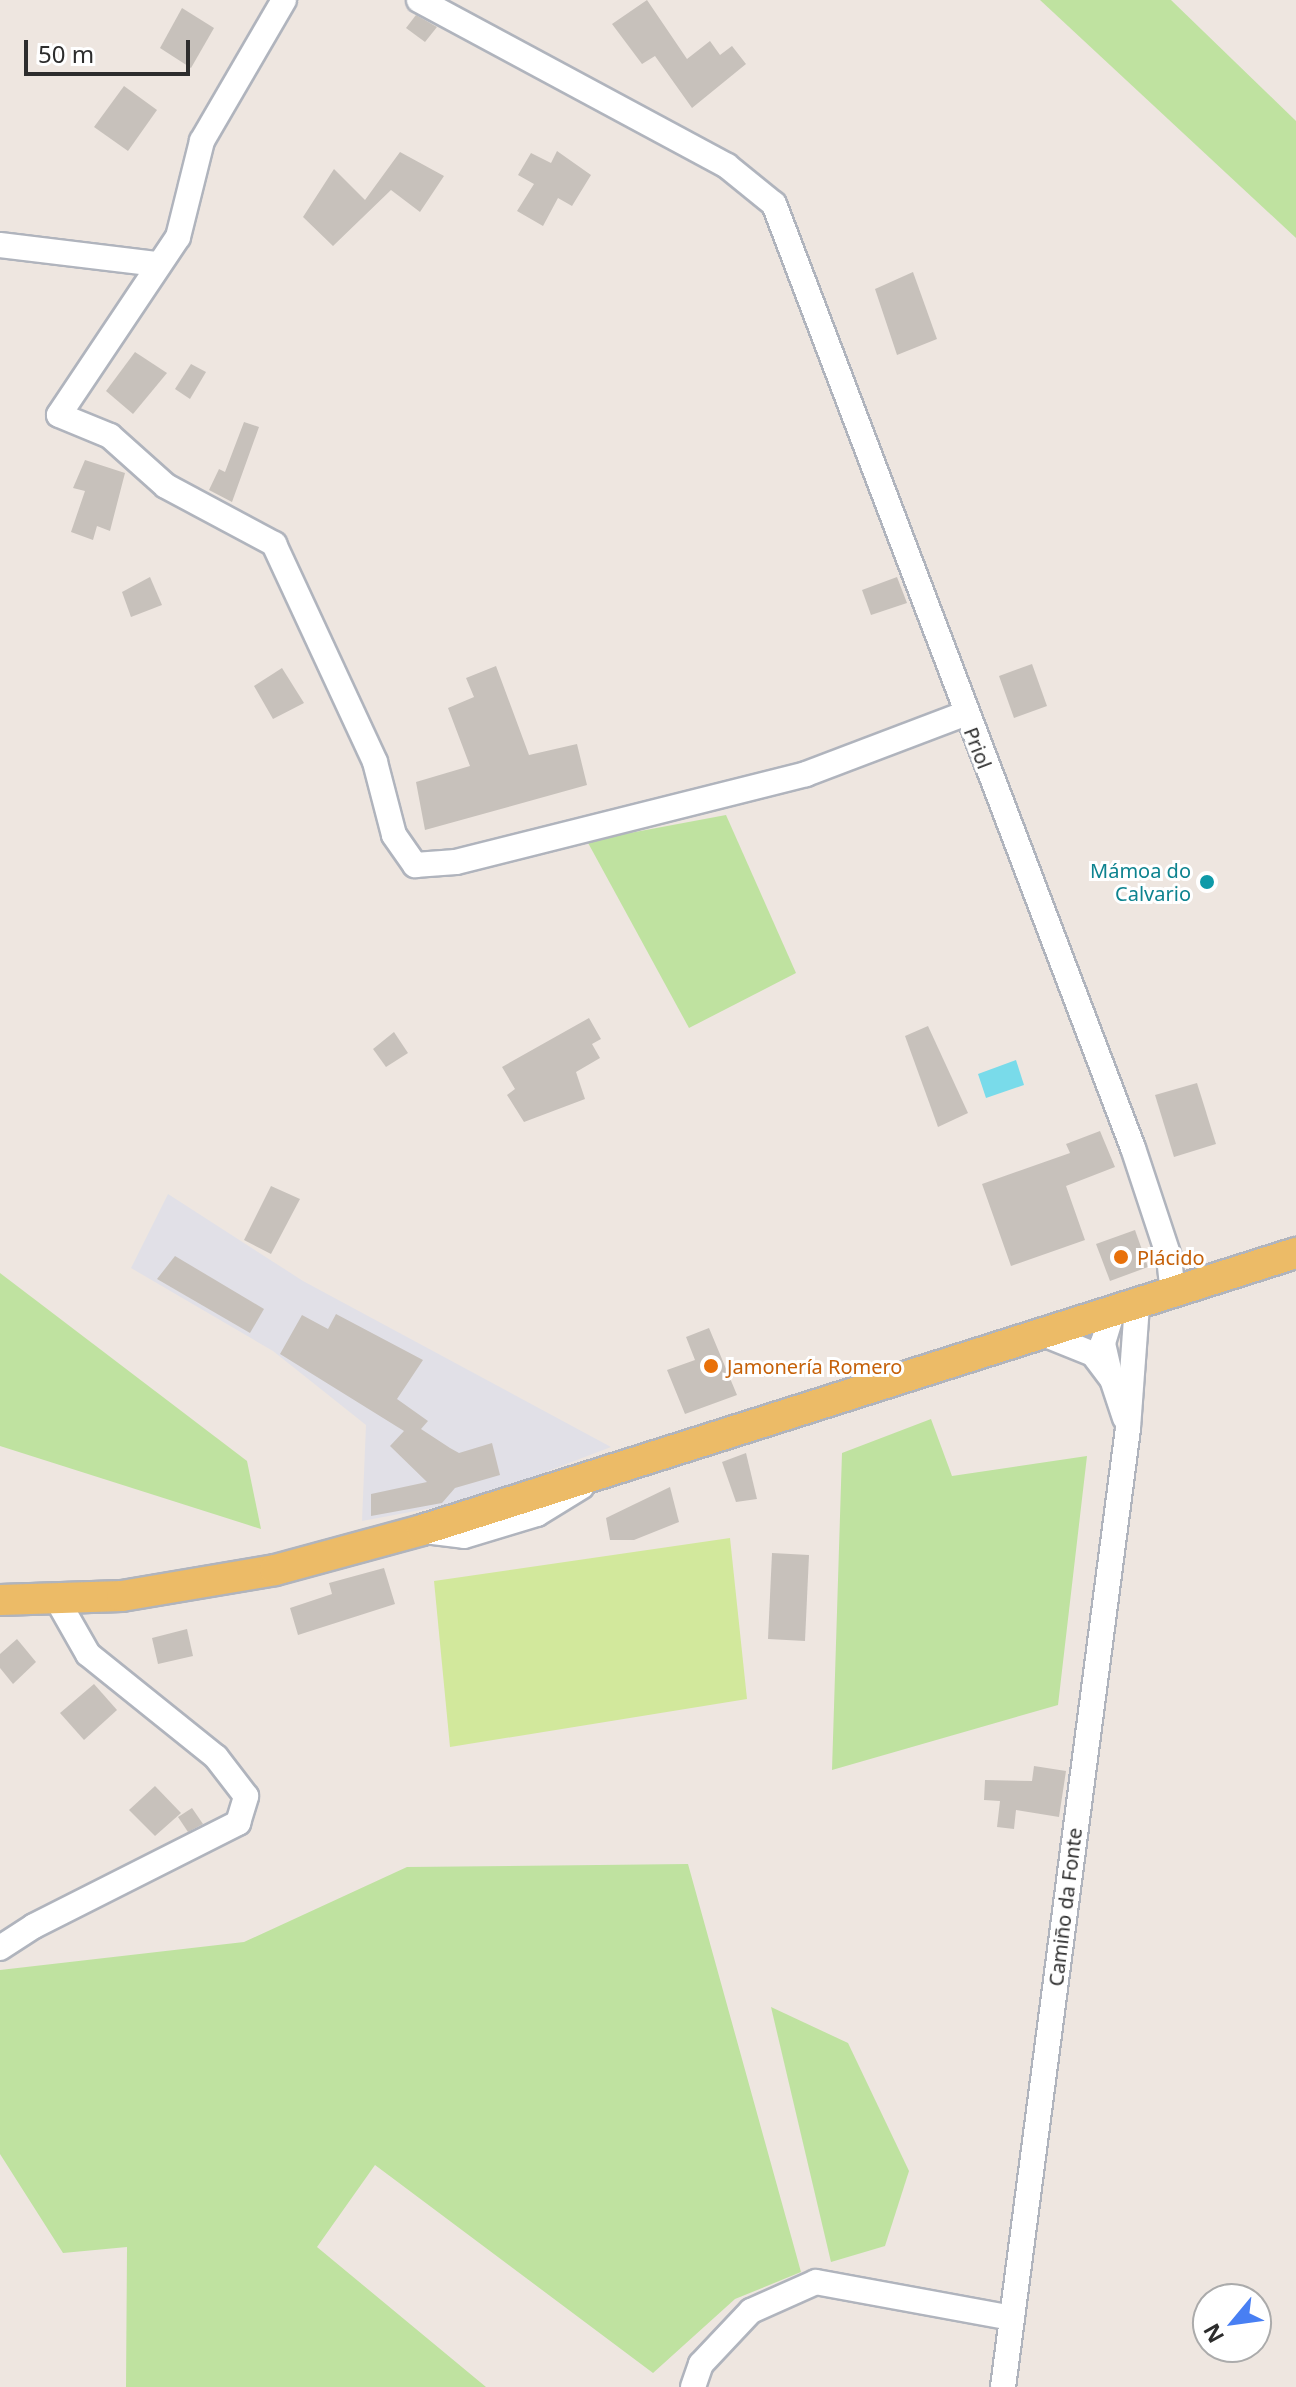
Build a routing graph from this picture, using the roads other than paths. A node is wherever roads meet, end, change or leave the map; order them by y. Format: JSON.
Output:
{"nodes":[{"id":1,"x":284,"y":0,"type":"edge"},
{"id":2,"x":419,"y":0,"type":"edge"},
{"id":3,"x":0,"y":245,"type":"edge"},
{"id":4,"x":158,"y":264,"type":"junction"},
{"id":5,"x":964,"y":714,"type":"junction"},
{"id":6,"x":1296,"y":1253,"type":"edge"},
{"id":7,"x":1173,"y":1294,"type":"junction"},
{"id":8,"x":1124,"y":1310,"type":"junction"},
{"id":9,"x":1046,"y":1335,"type":"junction"},
{"id":10,"x":1112,"y":1379,"type":"junction"},
{"id":11,"x":1128,"y":1428,"type":"junction"},
{"id":12,"x":56,"y":1598,"type":"junction"},
{"id":13,"x":0,"y":1600,"type":"edge"},
{"id":14,"x":0,"y":1948,"type":"edge"},
{"id":15,"x":1012,"y":2318,"type":"junction"},
{"id":16,"x":693,"y":2387,"type":"edge"},
{"id":17,"x":1003,"y":2387,"type":"edge"}],
"edges":[{"from":1,"to":4,"type":"street"},
{"from":2,"to":5,"type":"street","name":"Priol"},
{"from":3,"to":4,"type":"street"},
{"from":4,"to":5,"type":"street"},
{"from":5,"to":7,"type":"street","name":"Priol"},
{"from":6,"to":7,"type":"main road"},
{"from":7,"to":8,"type":"main road"},
{"from":8,"to":9,"type":"main road"},
{"from":8,"to":10,"type":"street"},
{"from":8,"to":11,"type":"street","name":"Camiño da Fonte"},
{"from":9,"to":10,"type":"street"},
{"from":9,"to":12,"type":"main road"},
{"from":10,"to":11,"type":"street"},
{"from":11,"to":15,"type":"street","name":"Camiño da Fonte"},
{"from":12,"to":13,"type":"main road"},
{"from":12,"to":14,"type":"street"},
{"from":15,"to":16,"type":"street"},
{"from":15,"to":17,"type":"street","name":"Camiño da Fonte"}]}
